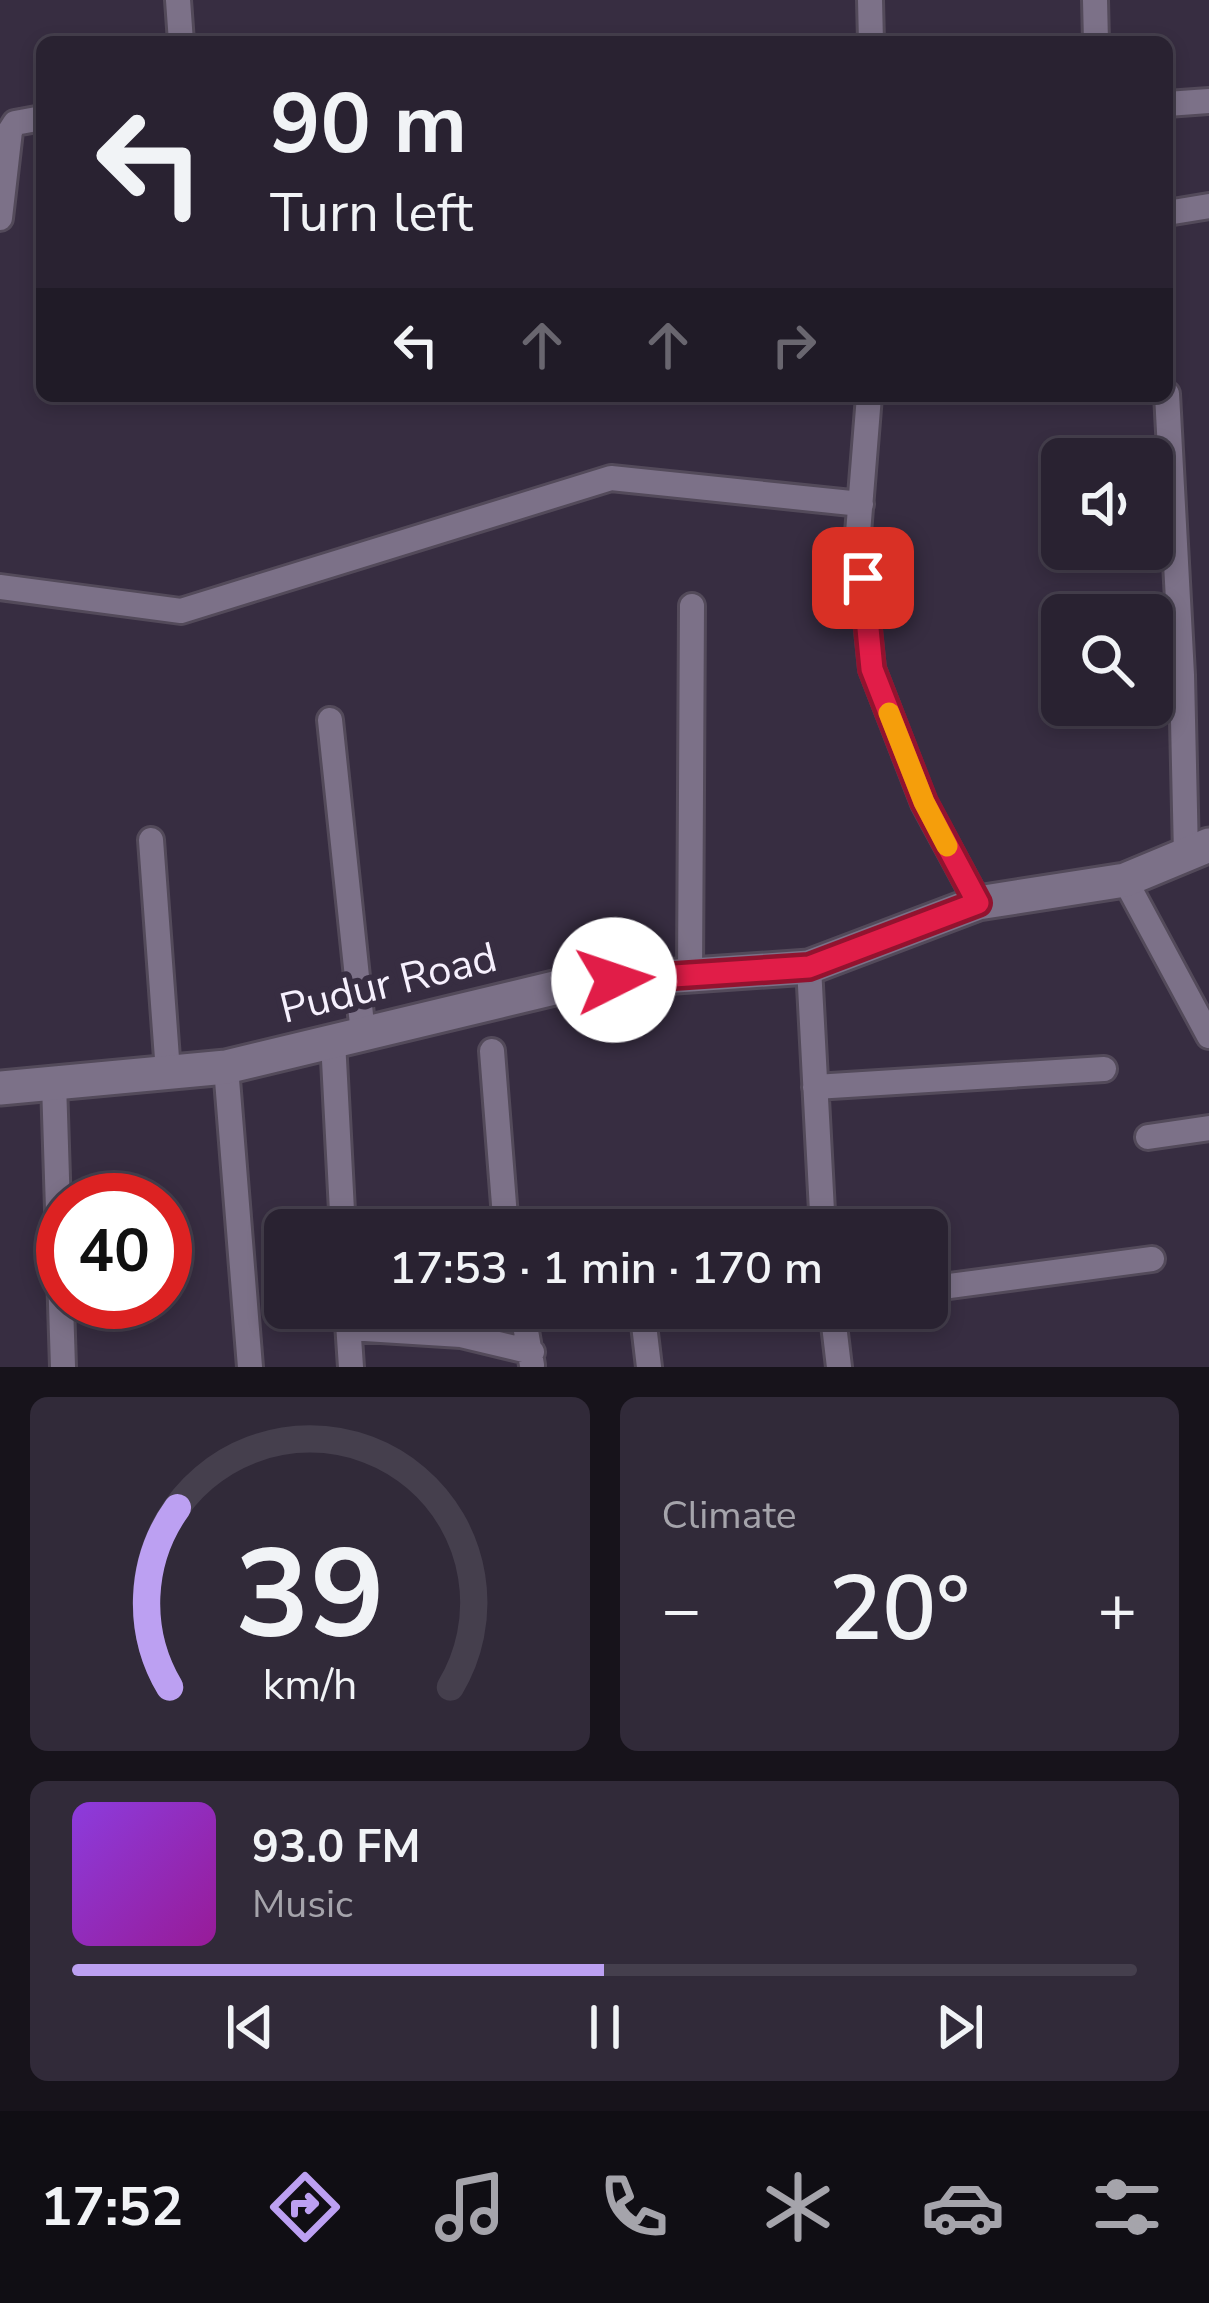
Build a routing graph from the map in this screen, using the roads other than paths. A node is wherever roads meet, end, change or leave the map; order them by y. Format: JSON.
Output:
{"nodes":[{"id":1,"x":178,"y":0,"type":"edge"},
{"id":2,"x":870,"y":0,"type":"edge"},
{"id":3,"x":1095,"y":0,"type":"edge"},
{"id":4,"x":181,"y":36,"type":"edge"},
{"id":5,"x":871,"y":36,"type":"edge"},
{"id":6,"x":1096,"y":36,"type":"edge"},
{"id":7,"x":1209,"y":101,"type":"edge"},
{"id":8,"x":1173,"y":104,"type":"edge"},
{"id":9,"x":36,"y":119,"type":"edge"},
{"id":10,"x":1209,"y":206,"type":"edge"},
{"id":11,"x":1173,"y":212,"type":"edge"},
{"id":12,"x":0,"y":218,"type":"edge"},
{"id":13,"x":869,"y":402,"type":"edge"},
{"id":14,"x":1167,"y":402,"type":"edge"},
{"id":15,"x":861,"y":504,"type":"junction"},
{"id":16,"x":0,"y":587,"type":"edge"},
{"id":17,"x":692,"y":606,"type":"dead end"},
{"id":18,"x":330,"y":720,"type":"dead end"},
{"id":19,"x":151,"y":840,"type":"dead end"},
{"id":20,"x":1198,"y":850,"type":"edge"},
{"id":21,"x":1125,"y":880,"type":"junction"},
{"id":22,"x":978,"y":903,"type":"junction"},
{"id":23,"x":809,"y":967,"type":"junction"},
{"id":24,"x":690,"y":975,"type":"junction"},
{"id":25,"x":1182,"y":986,"type":"junction"},
{"id":26,"x":1209,"y":986,"type":"edge"},
{"id":27,"x":1209,"y":1036,"type":"edge"},
{"id":28,"x":348,"y":1038,"type":"junction"},
{"id":29,"x":492,"y":1051,"type":"dead end"},
{"id":30,"x":226,"y":1067,"type":"junction"},
{"id":31,"x":1104,"y":1069,"type":"dead end"},
{"id":32,"x":168,"y":1072,"type":"junction"},
{"id":33,"x":54,"y":1083,"type":"junction"},
{"id":34,"x":815,"y":1087,"type":"junction"},
{"id":35,"x":0,"y":1088,"type":"edge"},
{"id":36,"x":1209,"y":1128,"type":"edge"},
{"id":37,"x":1148,"y":1136,"type":"dead end"},
{"id":38,"x":344,"y":1209,"type":"edge"},
{"id":39,"x":504,"y":1209,"type":"edge"},
{"id":40,"x":822,"y":1209,"type":"edge"},
{"id":41,"x":1152,"y":1259,"type":"dead end"},
{"id":42,"x":948,"y":1286,"type":"edge"},
{"id":43,"x":348,"y":1329,"type":"edge"},
{"id":44,"x":421,"y":1329,"type":"edge"},
{"id":45,"x":527,"y":1329,"type":"edge"},
{"id":46,"x":644,"y":1329,"type":"edge"},
{"id":47,"x":834,"y":1329,"type":"edge"},
{"id":48,"x":532,"y":1360,"type":"edge"},
{"id":49,"x":63,"y":1367,"type":"edge"},
{"id":50,"x":250,"y":1367,"type":"edge"},
{"id":51,"x":350,"y":1367,"type":"edge"},
{"id":52,"x":649,"y":1367,"type":"edge"},
{"id":53,"x":839,"y":1367,"type":"edge"}],
"edges":[{"from":1,"to":4,"type":"street"},
{"from":2,"to":5,"type":"street"},
{"from":3,"to":6,"type":"street"},
{"from":7,"to":8,"type":"street"},
{"from":9,"to":12,"type":"street"},
{"from":10,"to":11,"type":"street"},
{"from":13,"to":15,"type":"street"},
{"from":14,"to":20,"type":"street"},
{"from":15,"to":16,"type":"street"},
{"from":15,"to":22,"type":"street"},
{"from":17,"to":24,"type":"street"},
{"from":18,"to":28,"type":"street"},
{"from":19,"to":32,"type":"street"},
{"from":20,"to":21,"type":"street","name":"Pudur Road"},
{"from":21,"to":22,"type":"street","name":"Pudur Road"},
{"from":21,"to":25,"type":"street"},
{"from":22,"to":23,"type":"street","name":"Pudur Road"},
{"from":23,"to":24,"type":"street","name":"Pudur Road"},
{"from":23,"to":34,"type":"street"},
{"from":24,"to":28,"type":"street","name":"Pudur Road"},
{"from":25,"to":26,"type":"street"},
{"from":25,"to":27,"type":"street"},
{"from":28,"to":30,"type":"street","name":"Pudur Road"},
{"from":28,"to":38,"type":"street"},
{"from":29,"to":39,"type":"street"},
{"from":30,"to":32,"type":"street","name":"Pudur Road"},
{"from":30,"to":50,"type":"street"},
{"from":31,"to":34,"type":"street"},
{"from":32,"to":33,"type":"street","name":"Pudur Road"},
{"from":33,"to":35,"type":"street","name":"Pudur Road"},
{"from":33,"to":49,"type":"street"},
{"from":34,"to":40,"type":"street"},
{"from":36,"to":37,"type":"street"},
{"from":41,"to":42,"type":"street"},
{"from":43,"to":51,"type":"street"},
{"from":44,"to":48,"type":"street"},
{"from":45,"to":48,"type":"street"},
{"from":46,"to":52,"type":"street"},
{"from":47,"to":53,"type":"street"}]}
